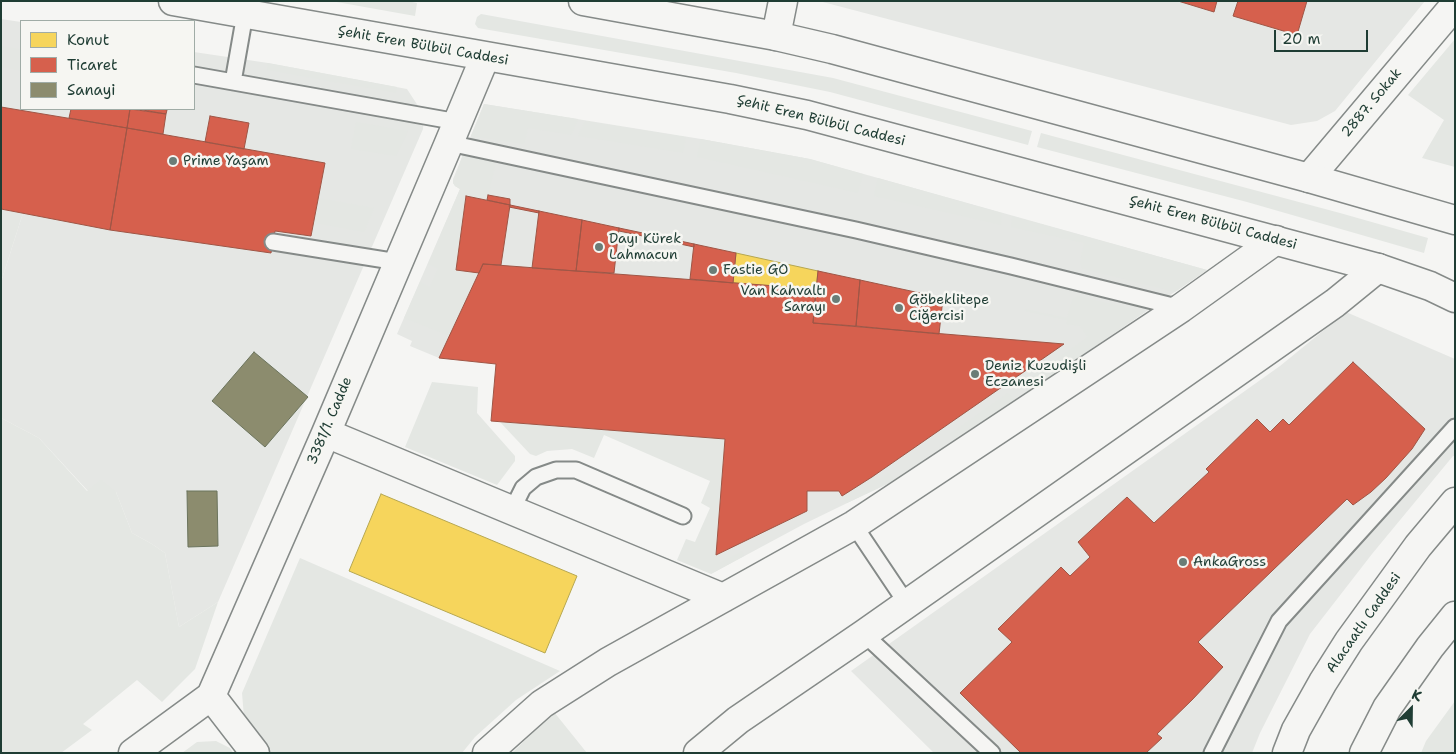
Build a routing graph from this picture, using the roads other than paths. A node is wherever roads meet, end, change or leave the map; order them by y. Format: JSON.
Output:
{"nodes":[{"id":1,"x":174,"y":1,"type":"edge"},
{"id":2,"x":583,"y":1,"type":"edge"},
{"id":3,"x":783,"y":1,"type":"edge"},
{"id":4,"x":1455,"y":5,"type":"edge"},
{"id":5,"x":245,"y":14,"type":"junction"},
{"id":6,"x":776,"y":36,"type":"junction"},
{"id":7,"x":485,"y":57,"type":"junction"},
{"id":8,"x":195,"y":75,"type":"edge"},
{"id":9,"x":233,"y":82,"type":"junction"},
{"id":10,"x":454,"y":133,"type":"junction"},
{"id":11,"x":1308,"y":178,"type":"junction"},
{"id":12,"x":1455,"y":220,"type":"edge"},
{"id":13,"x":1276,"y":240,"type":"junction"},
{"id":14,"x":273,"y":242,"type":"dead end"},
{"id":15,"x":398,"y":262,"type":"junction"},
{"id":16,"x":1378,"y":268,"type":"junction"},
{"id":17,"x":1455,"y":298,"type":"edge"},
{"id":18,"x":1181,"y":308,"type":"junction"},
{"id":19,"x":1455,"y":427,"type":"edge"},
{"id":20,"x":326,"y":433,"type":"junction"},
{"id":21,"x":1455,"y":502,"type":"edge"},
{"id":22,"x":512,"y":510,"type":"junction"},
{"id":23,"x":683,"y":516,"type":"dead end"},
{"id":24,"x":854,"y":525,"type":"junction"},
{"id":25,"x":723,"y":598,"type":"junction"},
{"id":26,"x":906,"y":604,"type":"junction"},
{"id":27,"x":1455,"y":616,"type":"edge"},
{"id":28,"x":864,"y":634,"type":"junction"},
{"id":29,"x":211,"y":696,"type":"junction"},
{"id":30,"x":133,"y":753,"type":"edge"},
{"id":31,"x":255,"y":753,"type":"edge"},
{"id":32,"x":487,"y":753,"type":"edge"},
{"id":33,"x":698,"y":753,"type":"edge"},
{"id":34,"x":992,"y":753,"type":"edge"},
{"id":35,"x":1212,"y":753,"type":"edge"},
{"id":36,"x":1287,"y":753,"type":"edge"},
{"id":37,"x":1364,"y":753,"type":"edge"}],
"edges":[{"from":1,"to":5,"type":"street","name":"Şehit Eren Bülbül Caddesi"},
{"from":2,"to":6,"type":"street"},
{"from":3,"to":6,"type":"street"},
{"from":4,"to":11,"type":"street","name":"2887. Sokak"},
{"from":5,"to":7,"type":"street","name":"Şehit Eren Bülbül Caddesi"},
{"from":5,"to":9,"type":"lane"},
{"from":6,"to":11,"type":"street"},
{"from":7,"to":10,"type":"street","name":"3381/1. Cadde"},
{"from":7,"to":13,"type":"street","name":"Şehit Eren Bülbül Caddesi"},
{"from":8,"to":9,"type":"lane"},
{"from":9,"to":10,"type":"lane"},
{"from":10,"to":15,"type":"street","name":"3381/1. Cadde"},
{"from":10,"to":18,"type":"lane"},
{"from":11,"to":12,"type":"street"},
{"from":13,"to":16,"type":"street","name":"Şehit Eren Bülbül Caddesi"},
{"from":13,"to":18,"type":"street"},
{"from":14,"to":15,"type":"lane"},
{"from":15,"to":20,"type":"street","name":"3381/1. Cadde"},
{"from":16,"to":17,"type":"street","name":"Şehit Eren Bülbül Caddesi"},
{"from":16,"to":26,"type":"street"},
{"from":18,"to":24,"type":"street"},
{"from":19,"to":35,"type":"lane"},
{"from":20,"to":22,"type":"street"},
{"from":20,"to":29,"type":"street","name":"3381/1. Cadde"},
{"from":21,"to":36,"type":"street","name":"Alacaatlı Caddesi"},
{"from":22,"to":23,"type":"lane"},
{"from":22,"to":25,"type":"street"},
{"from":24,"to":25,"type":"street"},
{"from":24,"to":26,"type":"lane"},
{"from":25,"to":32,"type":"street"},
{"from":26,"to":28,"type":"street"},
{"from":27,"to":37,"type":"street"},
{"from":28,"to":33,"type":"street"},
{"from":28,"to":34,"type":"lane"},
{"from":29,"to":30,"type":"street"},
{"from":29,"to":31,"type":"street"}]}
